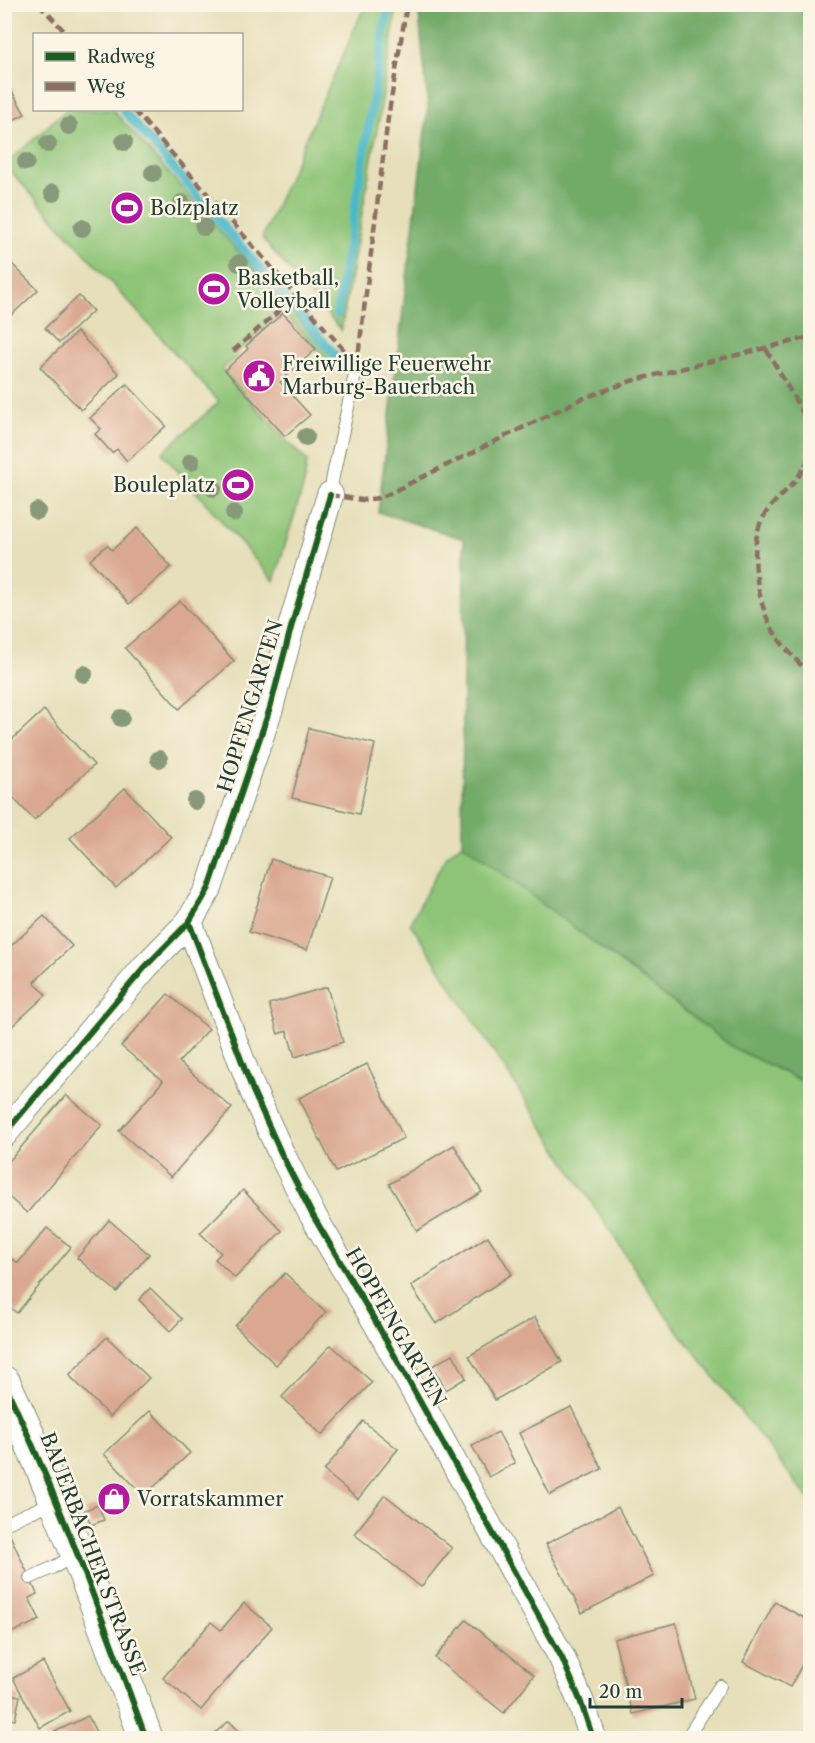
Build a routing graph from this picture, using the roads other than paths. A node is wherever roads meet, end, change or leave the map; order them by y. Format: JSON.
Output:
{"nodes":[{"id":1,"x":357,"y":365,"type":"dead end"},
{"id":2,"x":330,"y":495,"type":"joint"},
{"id":3,"x":189,"y":922,"type":"junction"},
{"id":4,"x":4,"y":1134,"type":"edge"},
{"id":5,"x":4,"y":1383,"type":"edge"},
{"id":6,"x":39,"y":1508,"type":"junction"},
{"id":7,"x":9,"y":1522,"type":"dead end"},
{"id":8,"x":68,"y":1554,"type":"junction"},
{"id":9,"x":30,"y":1578,"type":"dead end"},
{"id":10,"x":720,"y":1686,"type":"dead end"},
{"id":11,"x":146,"y":1738,"type":"edge"},
{"id":12,"x":593,"y":1738,"type":"edge"},
{"id":13,"x":687,"y":1738,"type":"edge"}],
"edges":[{"from":1,"to":2,"type":"lane"},
{"from":2,"to":3,"type":"street","name":"HOPFENGARTEN"},
{"from":3,"to":4,"type":"street","name":"HOPFENGARTEN"},
{"from":3,"to":12,"type":"street","name":"HOPFENGARTEN"},
{"from":5,"to":6,"type":"street","name":"BAUERBACHER STRASSE"},
{"from":6,"to":7,"type":"lane"},
{"from":6,"to":8,"type":"street","name":"BAUERBACHER STRASSE"},
{"from":8,"to":9,"type":"lane"},
{"from":8,"to":11,"type":"street","name":"BAUERBACHER STRASSE"},
{"from":10,"to":13,"type":"lane"}]}
